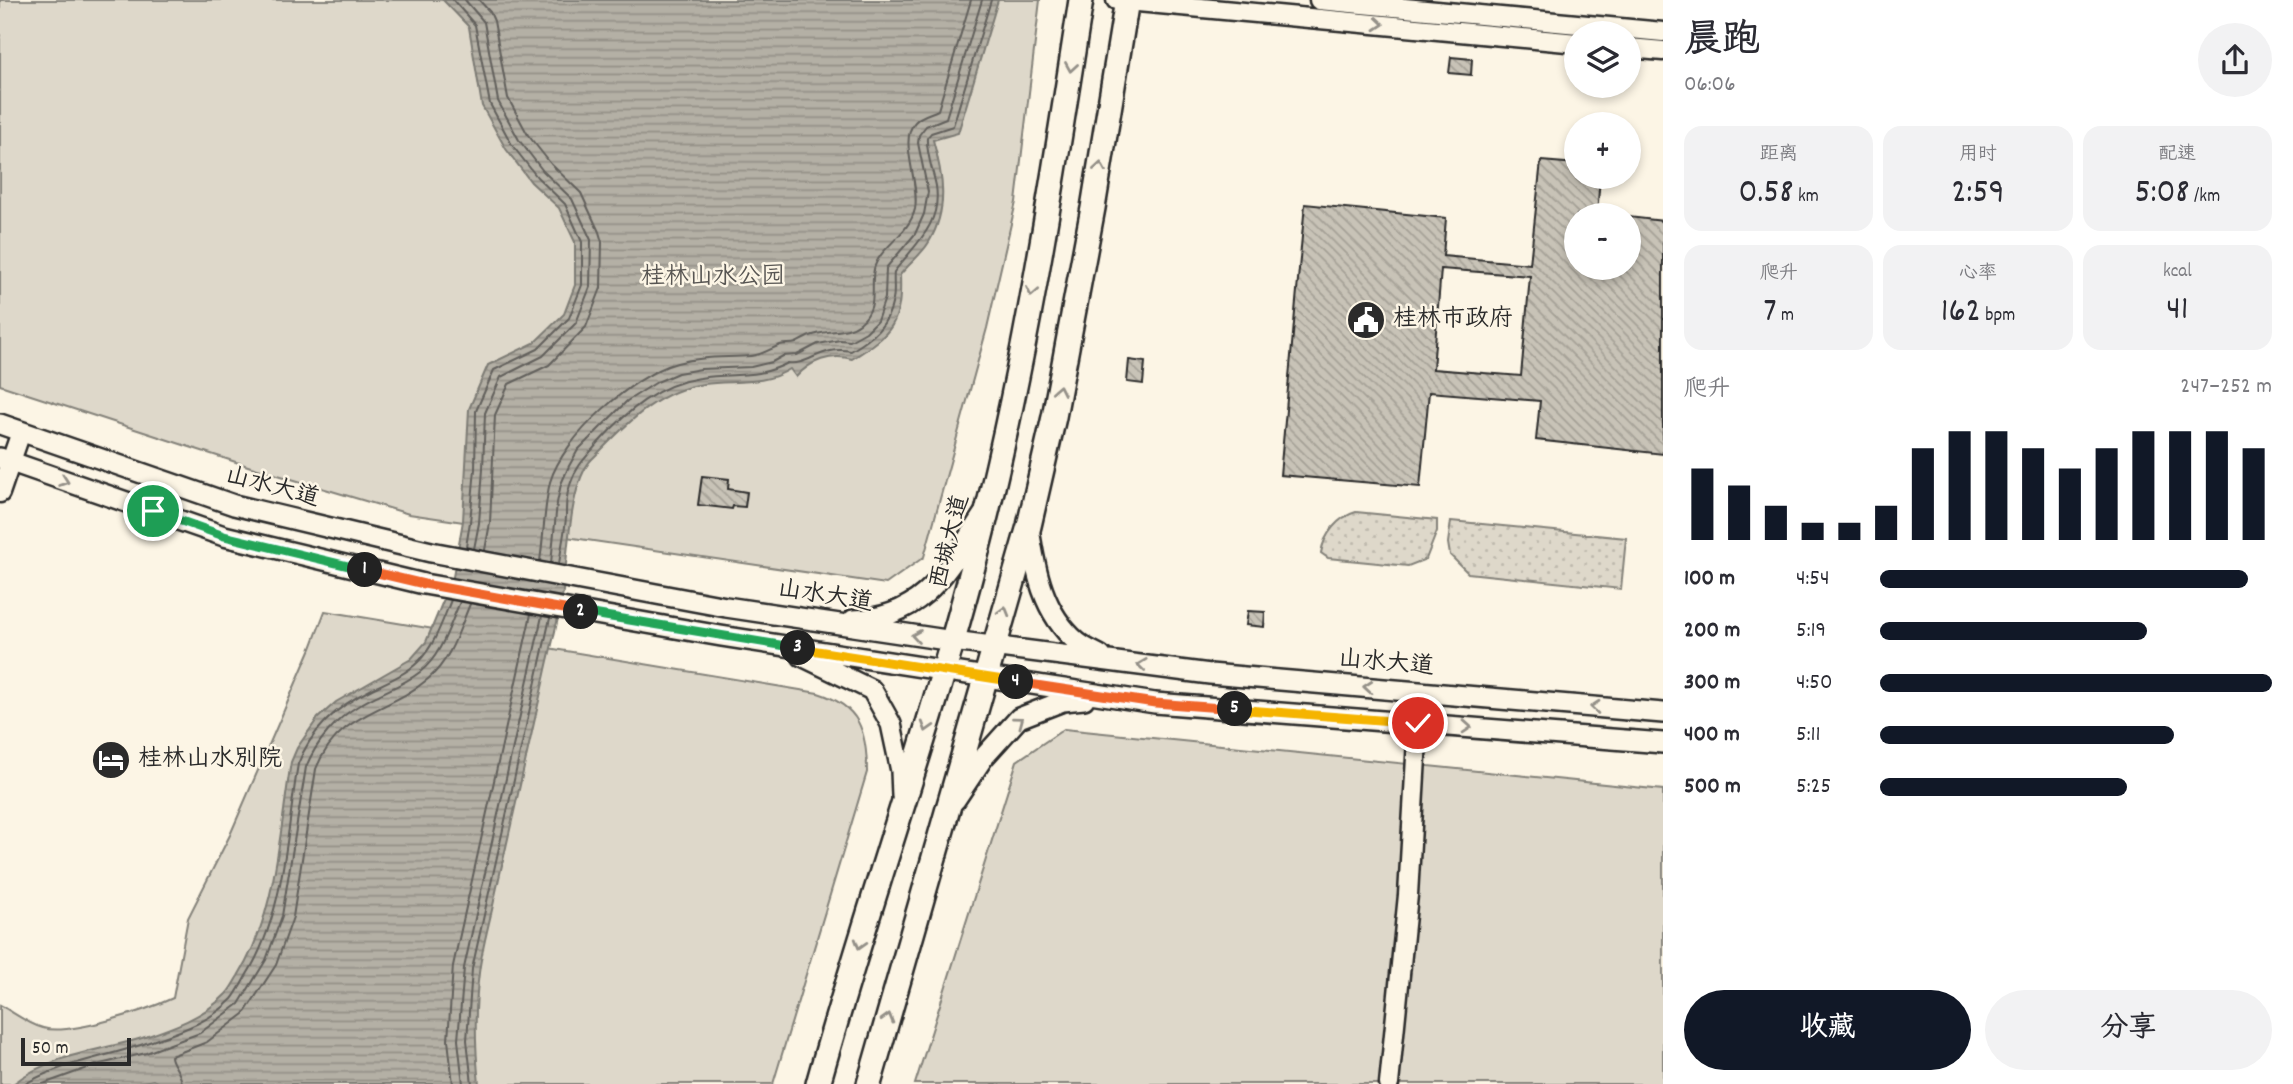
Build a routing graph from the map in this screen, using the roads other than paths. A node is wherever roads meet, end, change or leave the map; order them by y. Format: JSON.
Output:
{"nodes":[{"id":1,"x":1082,"y":0,"type":"edge"},
{"id":2,"x":1116,"y":0,"type":"edge"},
{"id":3,"x":1127,"y":0,"type":"edge"},
{"id":4,"x":1319,"y":0,"type":"edge"},
{"id":5,"x":1663,"y":32,"type":"edge"},
{"id":6,"x":1564,"y":42,"type":"edge"},
{"id":7,"x":1641,"y":49,"type":"edge"},
{"id":8,"x":1663,"y":51,"type":"edge"},
{"id":9,"x":0,"y":424,"type":"edge"},
{"id":10,"x":21,"y":432,"type":"junction"},
{"id":11,"x":5,"y":460,"type":"edge"},
{"id":12,"x":0,"y":493,"type":"edge"},
{"id":13,"x":988,"y":509,"type":"junction"},
{"id":14,"x":1029,"y":526,"type":"junction"},
{"id":15,"x":817,"y":621,"type":"junction"},
{"id":16,"x":953,"y":641,"type":"junction"},
{"id":17,"x":778,"y":645,"type":"junction"},
{"id":18,"x":993,"y":647,"type":"junction"},
{"id":19,"x":1111,"y":661,"type":"junction"},
{"id":20,"x":945,"y":671,"type":"junction"},
{"id":21,"x":984,"y":677,"type":"junction"},
{"id":22,"x":1108,"y":696,"type":"junction"},
{"id":23,"x":1663,"y":713,"type":"edge"},
{"id":24,"x":1418,"y":723,"type":"junction"},
{"id":25,"x":1663,"y":743,"type":"edge"},
{"id":26,"x":902,"y":808,"type":"junction"},
{"id":27,"x":946,"y":812,"type":"junction"},
{"id":28,"x":818,"y":1084,"type":"edge"},
{"id":29,"x":869,"y":1084,"type":"edge"},
{"id":30,"x":1389,"y":1084,"type":"edge"}],
"edges":[{"from":1,"to":13,"type":"highway","name":"西城大道","one_way":true},
{"from":2,"to":3,"type":"street"},
{"from":3,"to":6,"type":"street","one_way":true},
{"from":14,"to":3,"type":"highway","one_way":true},
{"from":4,"to":5,"type":"street"},
{"from":7,"to":8,"type":"street"},
{"from":9,"to":10,"type":"main road","name":"山水大道"},
{"from":10,"to":11,"type":"street"},
{"from":10,"to":15,"type":"main road","name":"山水大道"},
{"from":11,"to":12,"type":"street"},
{"from":11,"to":17,"type":"main road","one_way":true},
{"from":13,"to":15,"type":"main road"},
{"from":13,"to":16,"type":"highway","name":"西城大道"},
{"from":18,"to":14,"type":"highway","one_way":true},
{"from":14,"to":19,"type":"main road"},
{"from":16,"to":15,"type":"main road","name":"山水大道","one_way":true},
{"from":16,"to":18,"type":"main road","name":"山水大道"},
{"from":16,"to":20,"type":"highway","name":"西城大道"},
{"from":17,"to":20,"type":"main road"},
{"from":17,"to":26,"type":"main road"},
{"from":18,"to":19,"type":"main road","name":"山水大道"},
{"from":18,"to":21,"type":"highway"},
{"from":23,"to":19,"type":"main road","name":"山水大道","one_way":true},
{"from":20,"to":21,"type":"main road"},
{"from":20,"to":26,"type":"highway","name":"西城大道","one_way":true},
{"from":21,"to":22,"type":"main road"},
{"from":21,"to":27,"type":"highway"},
{"from":22,"to":24,"type":"main road"},
{"from":27,"to":22,"type":"main road","one_way":true},
{"from":24,"to":25,"type":"main road","one_way":true},
{"from":24,"to":30,"type":"street"},
{"from":26,"to":28,"type":"highway","name":"西城大道","one_way":true},
{"from":29,"to":27,"type":"highway","one_way":true}]}
